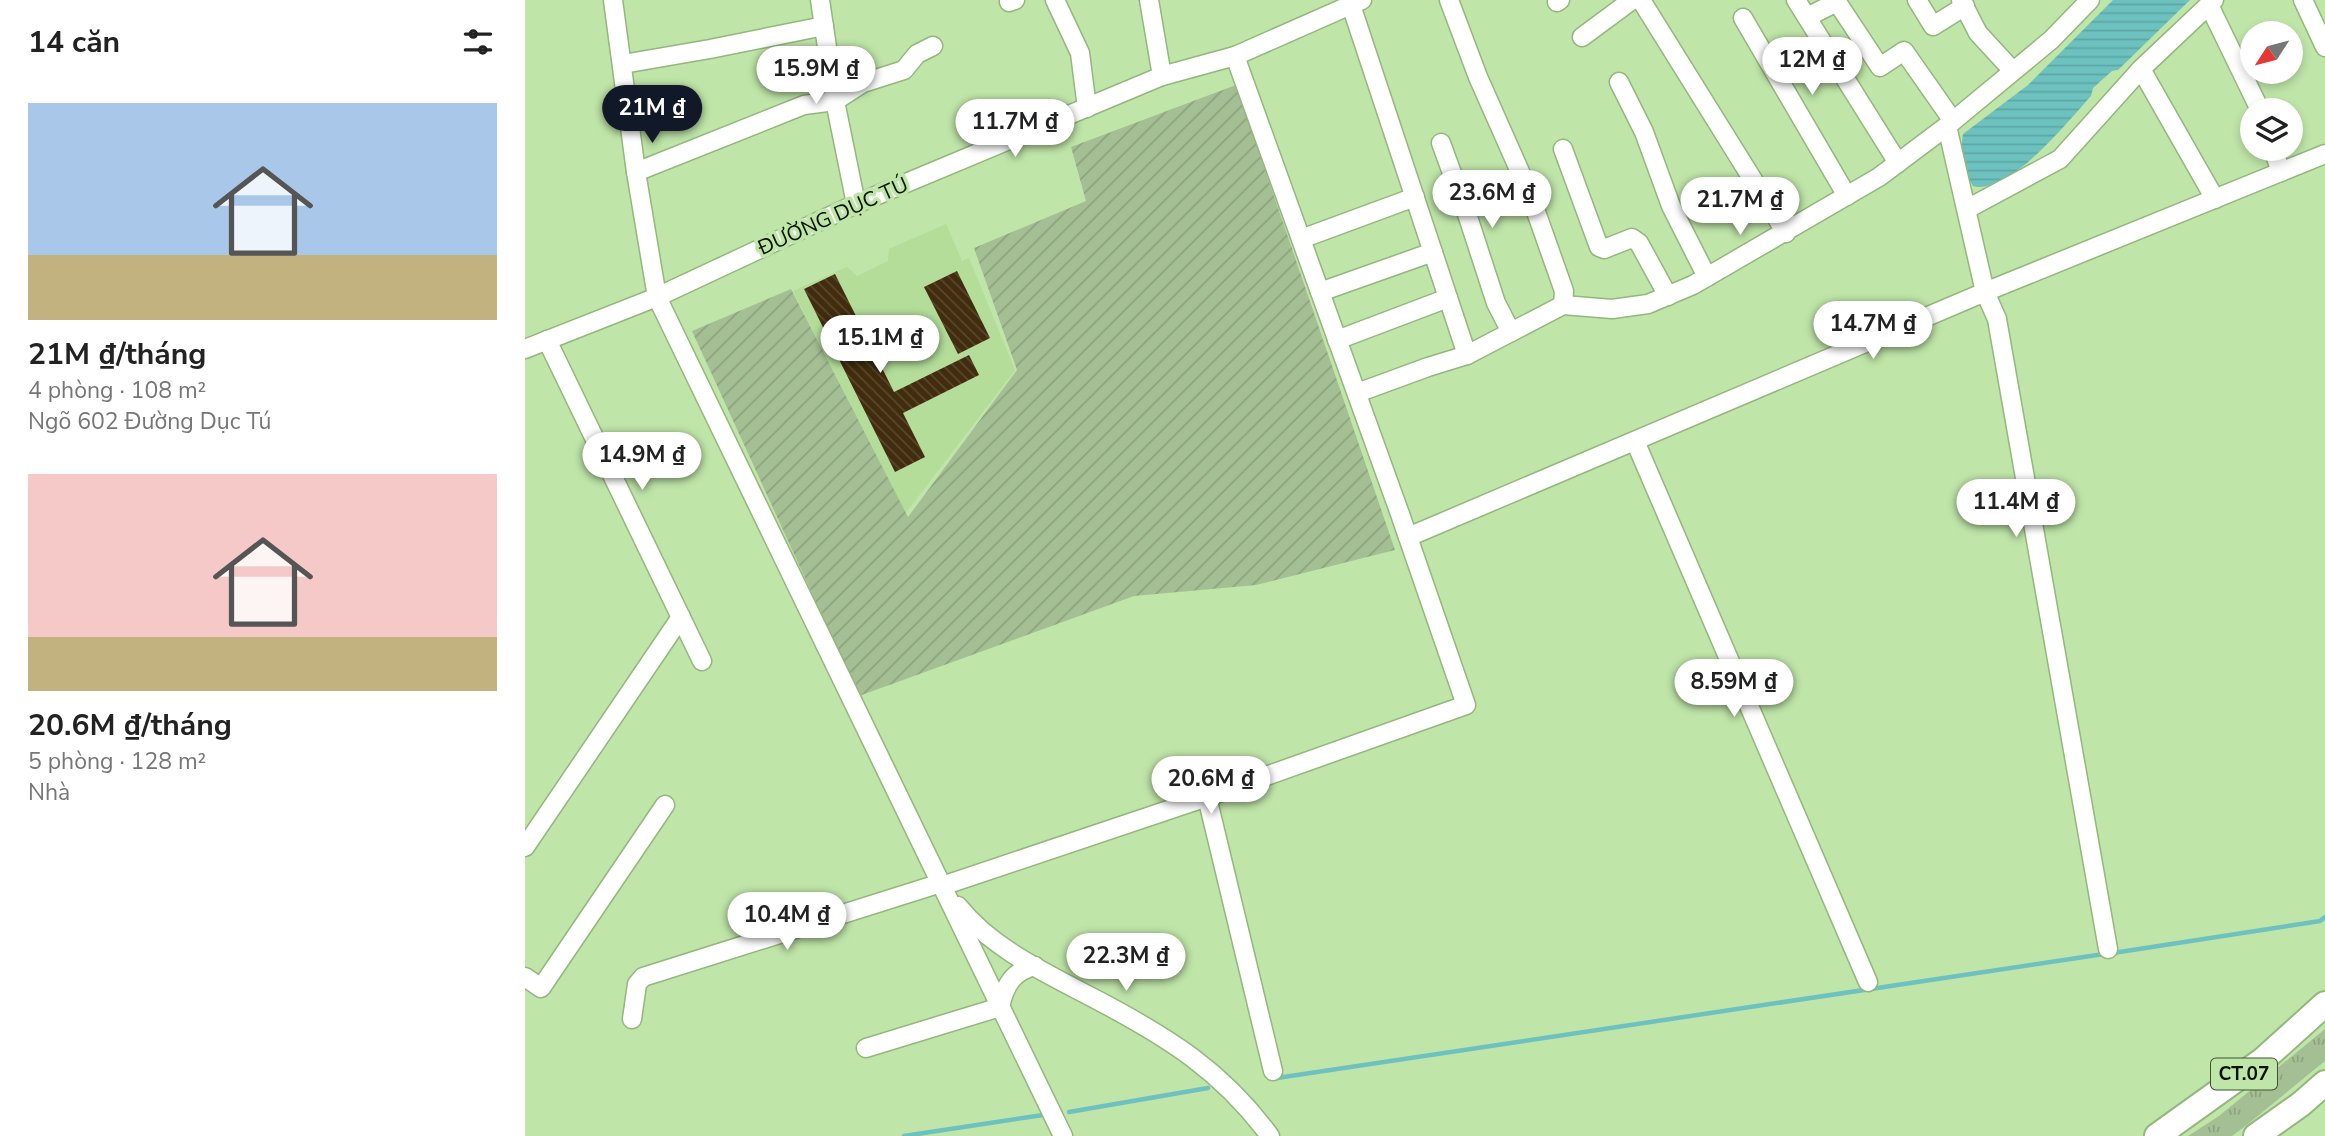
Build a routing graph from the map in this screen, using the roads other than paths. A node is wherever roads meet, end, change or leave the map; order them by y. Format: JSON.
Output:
{"nodes":[{"id":1,"x":613,"y":0,"type":"edge"},
{"id":2,"x":1055,"y":0,"type":"edge"},
{"id":3,"x":1149,"y":0,"type":"edge"},
{"id":4,"x":1449,"y":0,"type":"edge"},
{"id":5,"x":1632,"y":0,"type":"edge"},
{"id":6,"x":1641,"y":0,"type":"edge"},
{"id":7,"x":1796,"y":0,"type":"edge"},
{"id":8,"x":1917,"y":0,"type":"edge"},
{"id":9,"x":2090,"y":0,"type":"edge"},
{"id":10,"x":2303,"y":0,"type":"edge"},
{"id":11,"x":825,"y":2,"type":"edge"},
{"id":12,"x":2211,"y":2,"type":"edge"},
{"id":13,"x":1357,"y":3,"type":"edge"},
{"id":14,"x":1963,"y":3,"type":"edge"},
{"id":15,"x":1807,"y":17,"type":"junction"},
{"id":16,"x":1743,"y":18,"type":"dead end"},
{"id":17,"x":824,"y":26,"type":"junction"},
{"id":18,"x":1582,"y":37,"type":"dead end"},
{"id":19,"x":933,"y":46,"type":"dead end"},
{"id":20,"x":2325,"y":47,"type":"edge"},
{"id":21,"x":1235,"y":56,"type":"junction"},
{"id":22,"x":623,"y":64,"type":"junction"},
{"id":23,"x":2141,"y":69,"type":"junction"},
{"id":24,"x":2013,"y":71,"type":"junction"},
{"id":25,"x":1162,"y":76,"type":"junction"},
{"id":26,"x":1619,"y":82,"type":"dead end"},
{"id":27,"x":2255,"y":98,"type":"edge"},
{"id":28,"x":835,"y":101,"type":"junction"},
{"id":29,"x":1087,"y":108,"type":"junction"},
{"id":30,"x":1950,"y":123,"type":"junction"},
{"id":31,"x":1441,"y":143,"type":"dead end"},
{"id":32,"x":1563,"y":149,"type":"dead end"},
{"id":33,"x":2325,"y":154,"type":"edge"},
{"id":34,"x":2277,"y":161,"type":"edge"},
{"id":35,"x":1898,"y":163,"type":"junction"},
{"id":36,"x":636,"y":172,"type":"junction"},
{"id":37,"x":2281,"y":172,"type":"junction"},
{"id":38,"x":1846,"y":196,"type":"junction"},
{"id":39,"x":1415,"y":197,"type":"junction"},
{"id":40,"x":2215,"y":199,"type":"junction"},
{"id":41,"x":856,"y":204,"type":"junction"},
{"id":42,"x":1966,"y":209,"type":"junction"},
{"id":43,"x":1786,"y":233,"type":"junction"},
{"id":44,"x":1301,"y":239,"type":"junction"},
{"id":45,"x":1433,"y":252,"type":"junction"},
{"id":46,"x":1707,"y":277,"type":"junction"},
{"id":47,"x":1320,"y":292,"type":"junction"},
{"id":48,"x":1985,"y":292,"type":"junction"},
{"id":49,"x":1668,"y":296,"type":"junction"},
{"id":50,"x":657,"y":297,"type":"junction"},
{"id":51,"x":1448,"y":298,"type":"junction"},
{"id":52,"x":1563,"y":305,"type":"junction"},
{"id":53,"x":1511,"y":332,"type":"junction"},
{"id":54,"x":547,"y":340,"type":"junction"},
{"id":55,"x":1337,"y":340,"type":"junction"},
{"id":56,"x":525,"y":349,"type":"edge"},
{"id":57,"x":1467,"y":355,"type":"junction"},
{"id":58,"x":1357,"y":393,"type":"junction"},
{"id":59,"x":1635,"y":441,"type":"junction"},
{"id":60,"x":1408,"y":537,"type":"junction"},
{"id":61,"x":681,"y":617,"type":"junction"},
{"id":62,"x":702,"y":661,"type":"dead end"},
{"id":63,"x":1207,"y":797,"type":"junction"},
{"id":64,"x":666,"y":805,"type":"dead end"},
{"id":65,"x":525,"y":847,"type":"edge"},
{"id":66,"x":942,"y":885,"type":"junction"},
{"id":67,"x":2108,"y":948,"type":"dead end"},
{"id":68,"x":1035,"y":966,"type":"junction"},
{"id":69,"x":525,"y":976,"type":"edge"},
{"id":70,"x":1868,"y":982,"type":"dead end"},
{"id":71,"x":2325,"y":1004,"type":"edge"},
{"id":72,"x":1000,"y":1007,"type":"junction"},
{"id":73,"x":632,"y":1019,"type":"dead end"},
{"id":74,"x":866,"y":1048,"type":"dead end"},
{"id":75,"x":1273,"y":1071,"type":"dead end"},
{"id":76,"x":2325,"y":1083,"type":"edge"},
{"id":77,"x":1063,"y":1136,"type":"edge"},
{"id":78,"x":1270,"y":1136,"type":"edge"},
{"id":79,"x":2157,"y":1136,"type":"edge"},
{"id":80,"x":2256,"y":1136,"type":"edge"}],
"edges":[{"from":1,"to":22,"type":"street"},
{"from":2,"to":29,"type":"street"},
{"from":3,"to":25,"type":"street"},
{"from":4,"to":52,"type":"street"},
{"from":5,"to":18,"type":"street"},
{"from":6,"to":43,"type":"street"},
{"from":7,"to":15,"type":"street"},
{"from":8,"to":14,"type":"street"},
{"from":9,"to":24,"type":"street"},
{"from":10,"to":20,"type":"street"},
{"from":11,"to":17,"type":"street"},
{"from":12,"to":23,"type":"street"},
{"from":12,"to":27,"type":"street"},
{"from":13,"to":21,"type":"street","name":"ĐƯỜNG DỤC TÚ"},
{"from":13,"to":39,"type":"street"},
{"from":14,"to":24,"type":"street"},
{"from":15,"to":30,"type":"street"},
{"from":15,"to":35,"type":"street"},
{"from":16,"to":38,"type":"street"},
{"from":17,"to":22,"type":"street"},
{"from":17,"to":28,"type":"street"},
{"from":19,"to":28,"type":"street"},
{"from":21,"to":25,"type":"street","name":"ĐƯỜNG DỤC TÚ"},
{"from":21,"to":44,"type":"street"},
{"from":22,"to":36,"type":"street"},
{"from":23,"to":40,"type":"street"},
{"from":23,"to":42,"type":"street"},
{"from":24,"to":30,"type":"street"},
{"from":25,"to":29,"type":"street","name":"ĐƯỜNG DỤC TÚ"},
{"from":26,"to":46,"type":"street"},
{"from":28,"to":36,"type":"street"},
{"from":28,"to":41,"type":"street"},
{"from":29,"to":41,"type":"street","name":"ĐƯỜNG DỤC TÚ"},
{"from":30,"to":35,"type":"street"},
{"from":30,"to":42,"type":"street"},
{"from":31,"to":53,"type":"street"},
{"from":32,"to":49,"type":"street"},
{"from":33,"to":37,"type":"street"},
{"from":34,"to":37,"type":"street"},
{"from":35,"to":38,"type":"street"},
{"from":36,"to":50,"type":"street"},
{"from":37,"to":40,"type":"street"},
{"from":38,"to":43,"type":"street"},
{"from":39,"to":44,"type":"street"},
{"from":39,"to":45,"type":"street"},
{"from":40,"to":48,"type":"street"},
{"from":41,"to":50,"type":"street","name":"ĐƯỜNG DỤC TÚ"},
{"from":42,"to":48,"type":"street"},
{"from":43,"to":46,"type":"street"},
{"from":44,"to":47,"type":"street"},
{"from":45,"to":47,"type":"street"},
{"from":45,"to":51,"type":"street"},
{"from":46,"to":49,"type":"street"},
{"from":47,"to":55,"type":"street"},
{"from":48,"to":59,"type":"street"},
{"from":48,"to":67,"type":"street"},
{"from":49,"to":52,"type":"street"},
{"from":50,"to":54,"type":"street","name":"ĐƯỜNG DỤC TÚ"},
{"from":50,"to":66,"type":"street"},
{"from":51,"to":55,"type":"street"},
{"from":51,"to":57,"type":"street"},
{"from":52,"to":53,"type":"street"},
{"from":53,"to":57,"type":"street"},
{"from":54,"to":56,"type":"street","name":"ĐƯỜNG DỤC TÚ"},
{"from":54,"to":61,"type":"street"},
{"from":55,"to":58,"type":"street"},
{"from":57,"to":58,"type":"street"},
{"from":58,"to":60,"type":"street"},
{"from":59,"to":60,"type":"street"},
{"from":59,"to":70,"type":"street"},
{"from":60,"to":63,"type":"street"},
{"from":61,"to":62,"type":"street"},
{"from":61,"to":65,"type":"street"},
{"from":63,"to":66,"type":"street"},
{"from":63,"to":75,"type":"street"},
{"from":64,"to":69,"type":"street"},
{"from":66,"to":68,"type":"street"},
{"from":66,"to":72,"type":"street"},
{"from":66,"to":73,"type":"street"},
{"from":68,"to":72,"type":"street"},
{"from":68,"to":78,"type":"street"},
{"from":71,"to":79,"type":"highway","number":"CT.07"},
{"from":72,"to":74,"type":"street"},
{"from":72,"to":77,"type":"street"},
{"from":76,"to":80,"type":"highway","number":"CT.07"}]}
